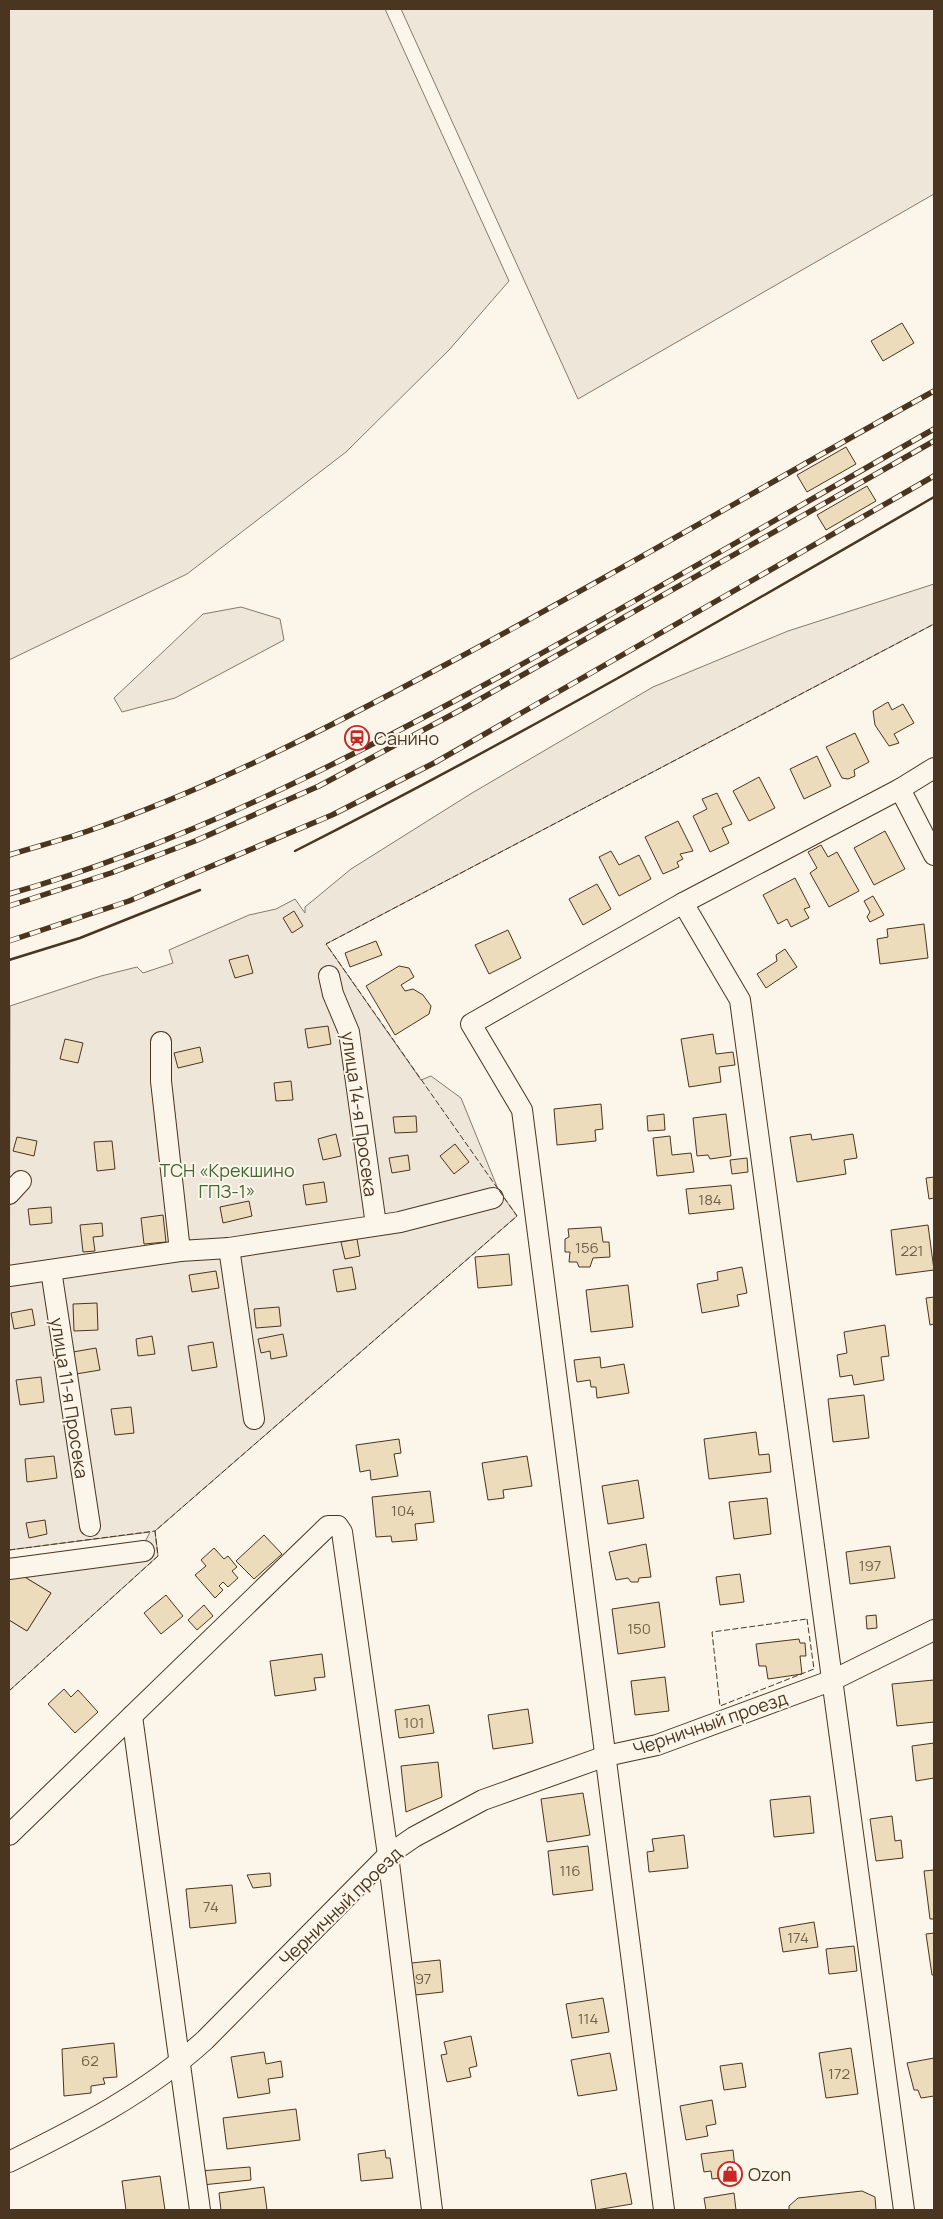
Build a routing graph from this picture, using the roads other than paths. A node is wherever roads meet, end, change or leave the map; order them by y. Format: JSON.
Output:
{"nodes":[{"id":1,"x":934,"y":768,"type":"edge"},
{"id":2,"x":900,"y":790,"type":"junction"},
{"id":3,"x":934,"y":855,"type":"edge"},
{"id":4,"x":684,"y":903,"type":"junction"},
{"id":5,"x":329,"y":976,"type":"dead end"},
{"id":6,"x":161,"y":1042,"type":"dead end"},
{"id":7,"x":493,"y":1198,"type":"dead end"},
{"id":8,"x":376,"y":1225,"type":"junction"},
{"id":9,"x":229,"y":1248,"type":"junction"},
{"id":10,"x":180,"y":1251,"type":"junction"},
{"id":11,"x":51,"y":1270,"type":"junction"},
{"id":12,"x":9,"y":1276,"type":"edge"},
{"id":13,"x":254,"y":1419,"type":"dead end"},
{"id":14,"x":90,"y":1526,"type":"dead end"},
{"id":15,"x":144,"y":1551,"type":"dead end"},
{"id":16,"x":9,"y":1568,"type":"edge"},
{"id":17,"x":934,"y":1630,"type":"edge"},
{"id":18,"x":833,"y":1680,"type":"junction"},
{"id":19,"x":132,"y":1716,"type":"junction"},
{"id":20,"x":606,"y":1756,"type":"junction"},
{"id":21,"x":9,"y":1835,"type":"edge"},
{"id":22,"x":388,"y":1855,"type":"junction"},
{"id":23,"x":179,"y":2064,"type":"junction"},
{"id":24,"x":9,"y":2162,"type":"edge"},
{"id":25,"x":200,"y":2210,"type":"edge"},
{"id":26,"x":432,"y":2210,"type":"edge"},
{"id":27,"x":664,"y":2210,"type":"edge"},
{"id":28,"x":904,"y":2210,"type":"edge"}],
"edges":[{"from":1,"to":2,"type":"street"},
{"from":2,"to":3,"type":"street"},
{"from":2,"to":4,"type":"street"},
{"from":4,"to":18,"type":"street"},
{"from":4,"to":20,"type":"street"},
{"from":5,"to":8,"type":"street","name":"улица 14-я Просека"},
{"from":6,"to":10,"type":"street"},
{"from":7,"to":8,"type":"street"},
{"from":8,"to":9,"type":"street"},
{"from":9,"to":10,"type":"street"},
{"from":9,"to":13,"type":"street"},
{"from":10,"to":11,"type":"street"},
{"from":11,"to":12,"type":"street"},
{"from":11,"to":14,"type":"street","name":"улица 11-я Просека"},
{"from":15,"to":16,"type":"street"},
{"from":17,"to":18,"type":"street","name":"Черничный проезд"},
{"from":18,"to":20,"type":"street","name":"Черничный проезд"},
{"from":18,"to":28,"type":"street"},
{"from":19,"to":21,"type":"street"},
{"from":19,"to":22,"type":"street"},
{"from":19,"to":23,"type":"street"},
{"from":20,"to":22,"type":"street","name":"Черничный проезд"},
{"from":20,"to":27,"type":"street"},
{"from":22,"to":23,"type":"street","name":"Черничный проезд"},
{"from":22,"to":26,"type":"street"},
{"from":23,"to":24,"type":"street","name":"Черничный проезд"},
{"from":23,"to":25,"type":"street"}]}
